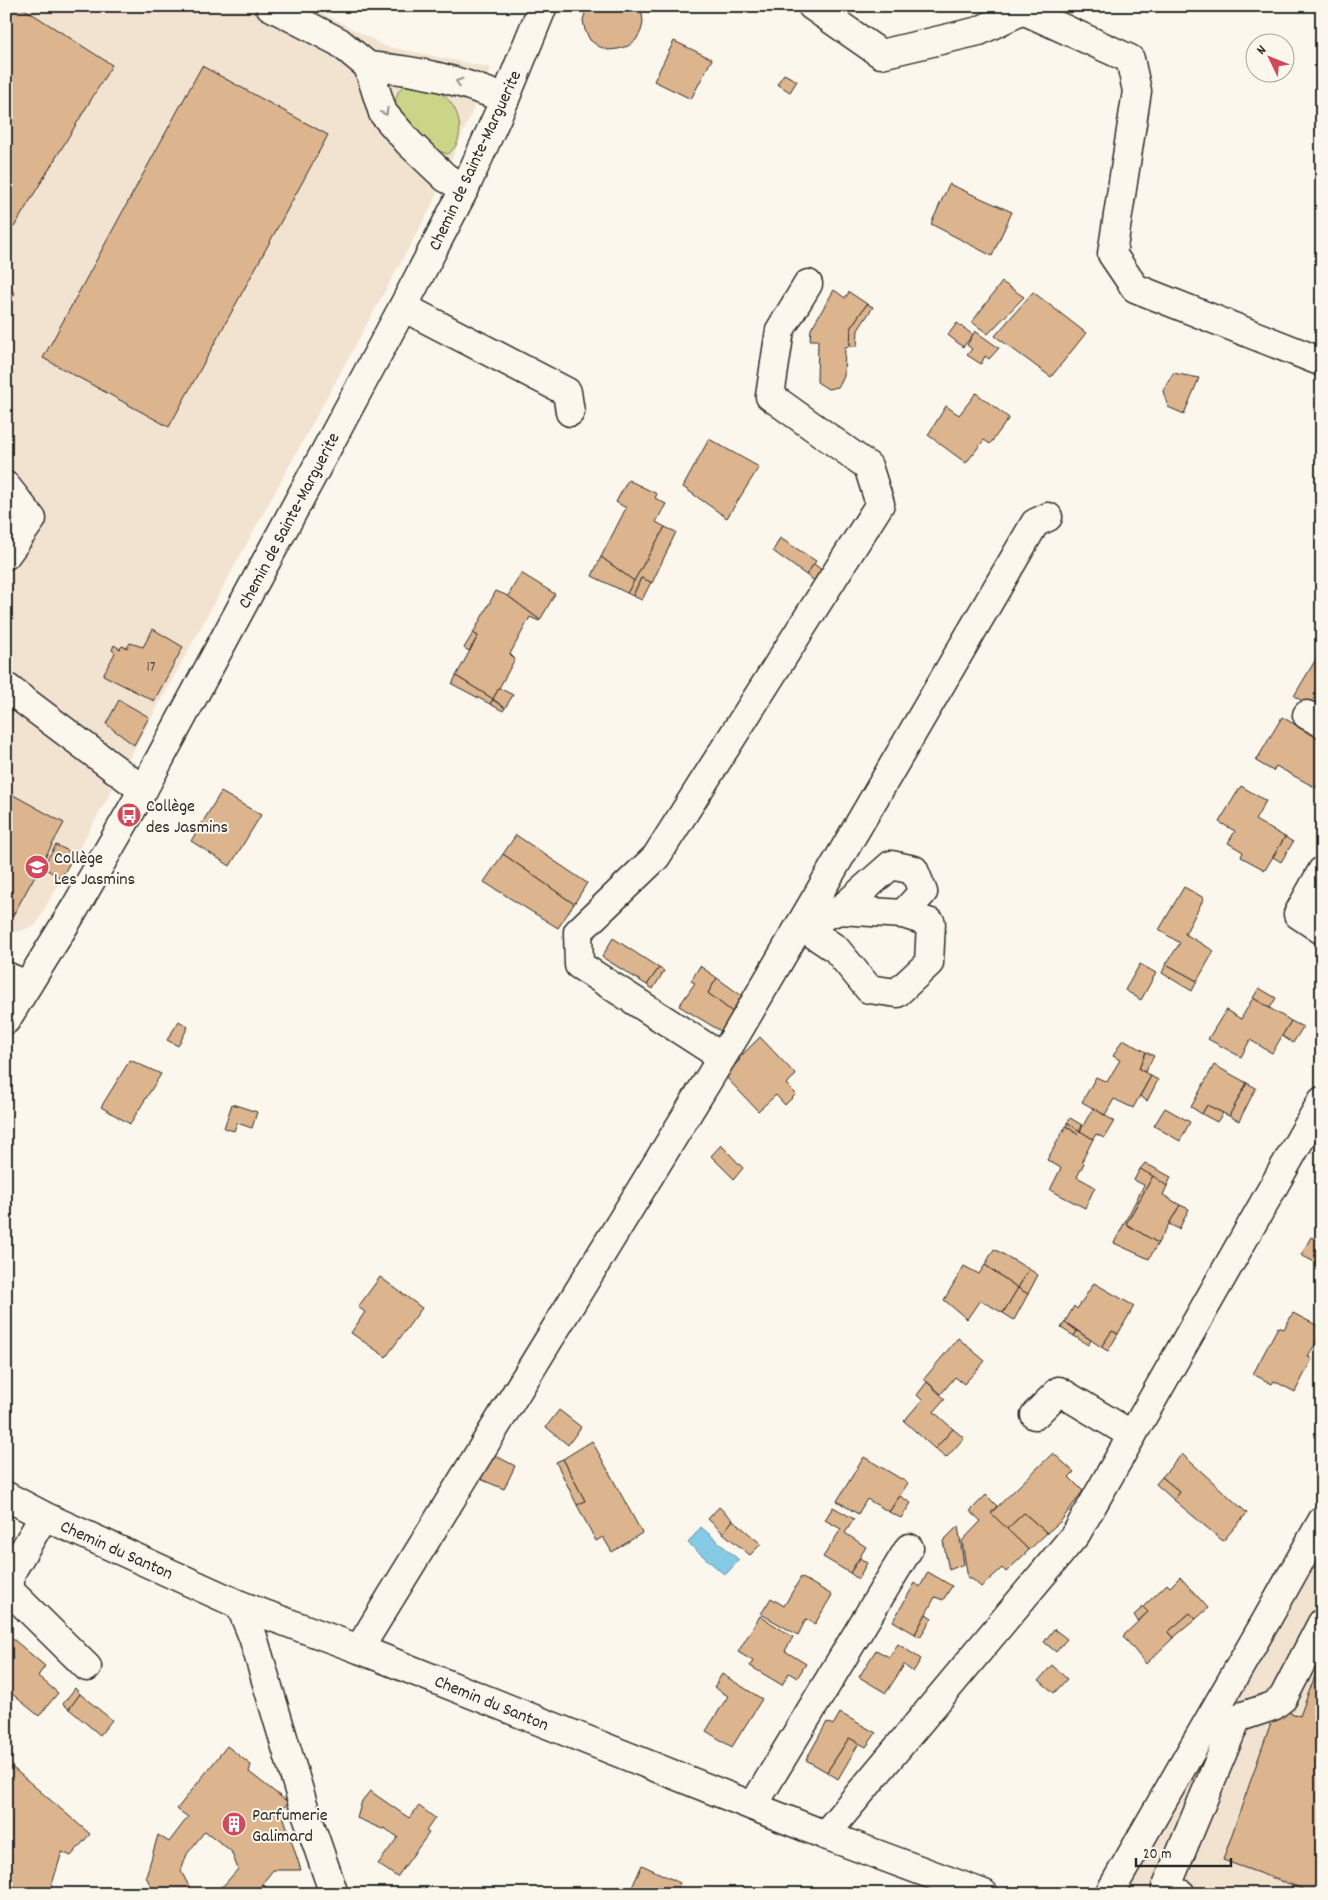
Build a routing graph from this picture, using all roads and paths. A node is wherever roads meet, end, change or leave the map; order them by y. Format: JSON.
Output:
{"nodes":[{"id":1,"x":270,"y":6,"type":"edge"},
{"id":2,"x":543,"y":6,"type":"edge"},
{"id":3,"x":812,"y":6,"type":"edge"},
{"id":4,"x":1031,"y":9,"type":"edge"},
{"id":5,"x":368,"y":66,"type":"junction"},
{"id":6,"x":505,"y":99,"type":"junction"},
{"id":7,"x":465,"y":188,"type":"junction"},
{"id":8,"x":808,"y":284,"type":"dead end"},
{"id":9,"x":403,"y":307,"type":"junction"},
{"id":10,"x":1322,"y":362,"type":"edge"},
{"id":11,"x":570,"y":412,"type":"dead end"},
{"id":12,"x":6,"y":486,"type":"edge"},
{"id":13,"x":1048,"y":518,"type":"dead end"},
{"id":14,"x":6,"y":555,"type":"edge"},
{"id":15,"x":6,"y":687,"type":"edge"},
{"id":16,"x":143,"y":790,"type":"junction"},
{"id":17,"x":1322,"y":871,"type":"edge"},
{"id":18,"x":840,"y":910,"type":"junction"},
{"id":19,"x":903,"y":914,"type":"junction"},
{"id":20,"x":800,"y":925,"type":"junction"},
{"id":21,"x":1322,"y":930,"type":"edge"},
{"id":22,"x":17,"y":981,"type":"edge"},
{"id":23,"x":6,"y":1020,"type":"edge"},
{"id":24,"x":722,"y":1057,"type":"junction"},
{"id":25,"x":1322,"y":1101,"type":"edge"},
{"id":26,"x":1035,"y":1415,"type":"dead end"},
{"id":27,"x":1132,"y":1435,"type":"junction"},
{"id":28,"x":6,"y":1496,"type":"edge"},
{"id":29,"x":44,"y":1516,"type":"junction"},
{"id":30,"x":1322,"y":1521,"type":"edge"},
{"id":31,"x":908,"y":1548,"type":"dead end"},
{"id":32,"x":240,"y":1605,"type":"junction"},
{"id":33,"x":1322,"y":1623,"type":"edge"},
{"id":34,"x":359,"y":1649,"type":"junction"},
{"id":35,"x":87,"y":1667,"type":"dead end"},
{"id":36,"x":753,"y":1806,"type":"junction"},
{"id":37,"x":825,"y":1835,"type":"junction"},
{"id":38,"x":262,"y":1884,"type":"dead end"},
{"id":39,"x":274,"y":1894,"type":"edge"},
{"id":40,"x":334,"y":1894,"type":"edge"},
{"id":41,"x":984,"y":1894,"type":"edge"},
{"id":42,"x":1109,"y":1894,"type":"edge"},
{"id":43,"x":1181,"y":1894,"type":"edge"}],
"edges":[{"from":1,"to":5,"type":"street"},
{"from":2,"to":6,"type":"street","name":"Chemin de Sainte-Marguerite"},
{"from":3,"to":4,"type":"street"},
{"from":4,"to":10,"type":"street"},
{"from":6,"to":5,"type":"street","one_way":true},
{"from":5,"to":7,"type":"street","one_way":true},
{"from":6,"to":7,"type":"street","name":"Chemin de Sainte-Marguerite"},
{"from":7,"to":9,"type":"street","name":"Chemin de Sainte-Marguerite"},
{"from":8,"to":24,"type":"street"},
{"from":9,"to":11,"type":"street"},
{"from":9,"to":16,"type":"street","name":"Chemin de Sainte-Marguerite"},
{"from":12,"to":14,"type":"street"},
{"from":13,"to":20,"type":"street"},
{"from":15,"to":16,"type":"street"},
{"from":16,"to":22,"type":"street","name":"Chemin de Sainte-Marguerite"},
{"from":17,"to":21,"type":"street"},
{"from":18,"to":19,"type":"street"},
{"from":18,"to":19,"type":"street"},
{"from":18,"to":20,"type":"street"},
{"from":19,"to":20,"type":"street"},
{"from":20,"to":24,"type":"street"},
{"from":22,"to":23,"type":"street","name":"Chemin de Sainte-Marguerite"},
{"from":24,"to":34,"type":"street"},
{"from":25,"to":27,"type":"street"},
{"from":26,"to":27,"type":"street"},
{"from":27,"to":37,"type":"street"},
{"from":28,"to":29,"type":"street","name":"Chemin du Santon"},
{"from":29,"to":32,"type":"street","name":"Chemin du Santon"},
{"from":29,"to":35,"type":"street"},
{"from":30,"to":42,"type":"street"},
{"from":31,"to":36,"type":"street"},
{"from":32,"to":34,"type":"street","name":"Chemin du Santon"},
{"from":32,"to":40,"type":"street"},
{"from":33,"to":43,"type":"street"},
{"from":34,"to":36,"type":"street","name":"Chemin du Santon"},
{"from":36,"to":37,"type":"street","name":"Chemin du Santon"},
{"from":37,"to":41,"type":"street","name":"Chemin du Santon"},
{"from":38,"to":39,"type":"path"}]}
